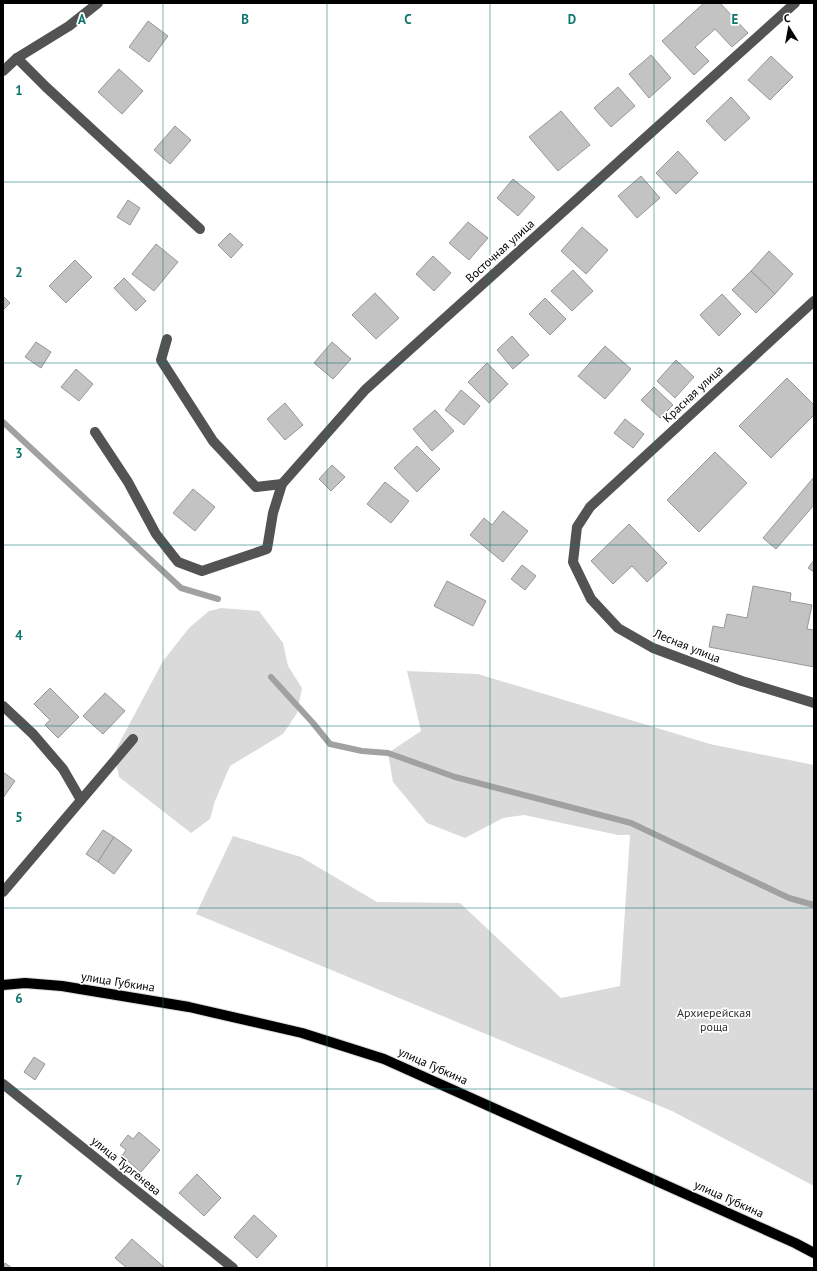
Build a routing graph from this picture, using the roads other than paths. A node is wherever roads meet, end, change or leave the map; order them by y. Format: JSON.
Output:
{"nodes":[{"id":1,"x":98,"y":3,"type":"edge"},
{"id":2,"x":795,"y":3,"type":"edge"},
{"id":3,"x":17,"y":58,"type":"junction"},
{"id":4,"x":3,"y":71,"type":"edge"},
{"id":5,"x":200,"y":229,"type":"dead end"},
{"id":6,"x":814,"y":301,"type":"edge"},
{"id":7,"x":167,"y":339,"type":"dead end"},
{"id":8,"x":95,"y":432,"type":"dead end"},
{"id":9,"x":282,"y":484,"type":"junction"},
{"id":10,"x":590,"y":507,"type":"joint"},
{"id":11,"x":814,"y":703,"type":"edge"},
{"id":12,"x":3,"y":706,"type":"edge"},
{"id":13,"x":132,"y":739,"type":"dead end"},
{"id":14,"x":81,"y":800,"type":"junction"},
{"id":15,"x":3,"y":892,"type":"edge"},
{"id":16,"x":3,"y":982,"type":"edge"},
{"id":17,"x":17,"y":983,"type":"junction"},
{"id":18,"x":3,"y":985,"type":"edge"},
{"id":19,"x":3,"y":1084,"type":"edge"},
{"id":20,"x":814,"y":1253,"type":"edge"},
{"id":21,"x":233,"y":1268,"type":"edge"}],
"edges":[{"from":1,"to":3,"type":"street"},
{"from":2,"to":9,"type":"street","name":"Восточная улица"},
{"from":3,"to":4,"type":"street"},
{"from":3,"to":5,"type":"street"},
{"from":6,"to":10,"type":"street","name":"Красная улица"},
{"from":7,"to":9,"type":"street"},
{"from":8,"to":9,"type":"street","name":"Восточная улица"},
{"from":10,"to":11,"type":"street","name":"Лесная улица"},
{"from":12,"to":14,"type":"street"},
{"from":13,"to":14,"type":"street"},
{"from":14,"to":15,"type":"street"},
{"from":16,"to":17,"type":"main road","name":"улица Губкина"},
{"from":17,"to":18,"type":"main road","name":"улица Губкина"},
{"from":17,"to":20,"type":"main road","name":"улица Губкина"},
{"from":19,"to":21,"type":"street","name":"улица Тургенева"}]}
